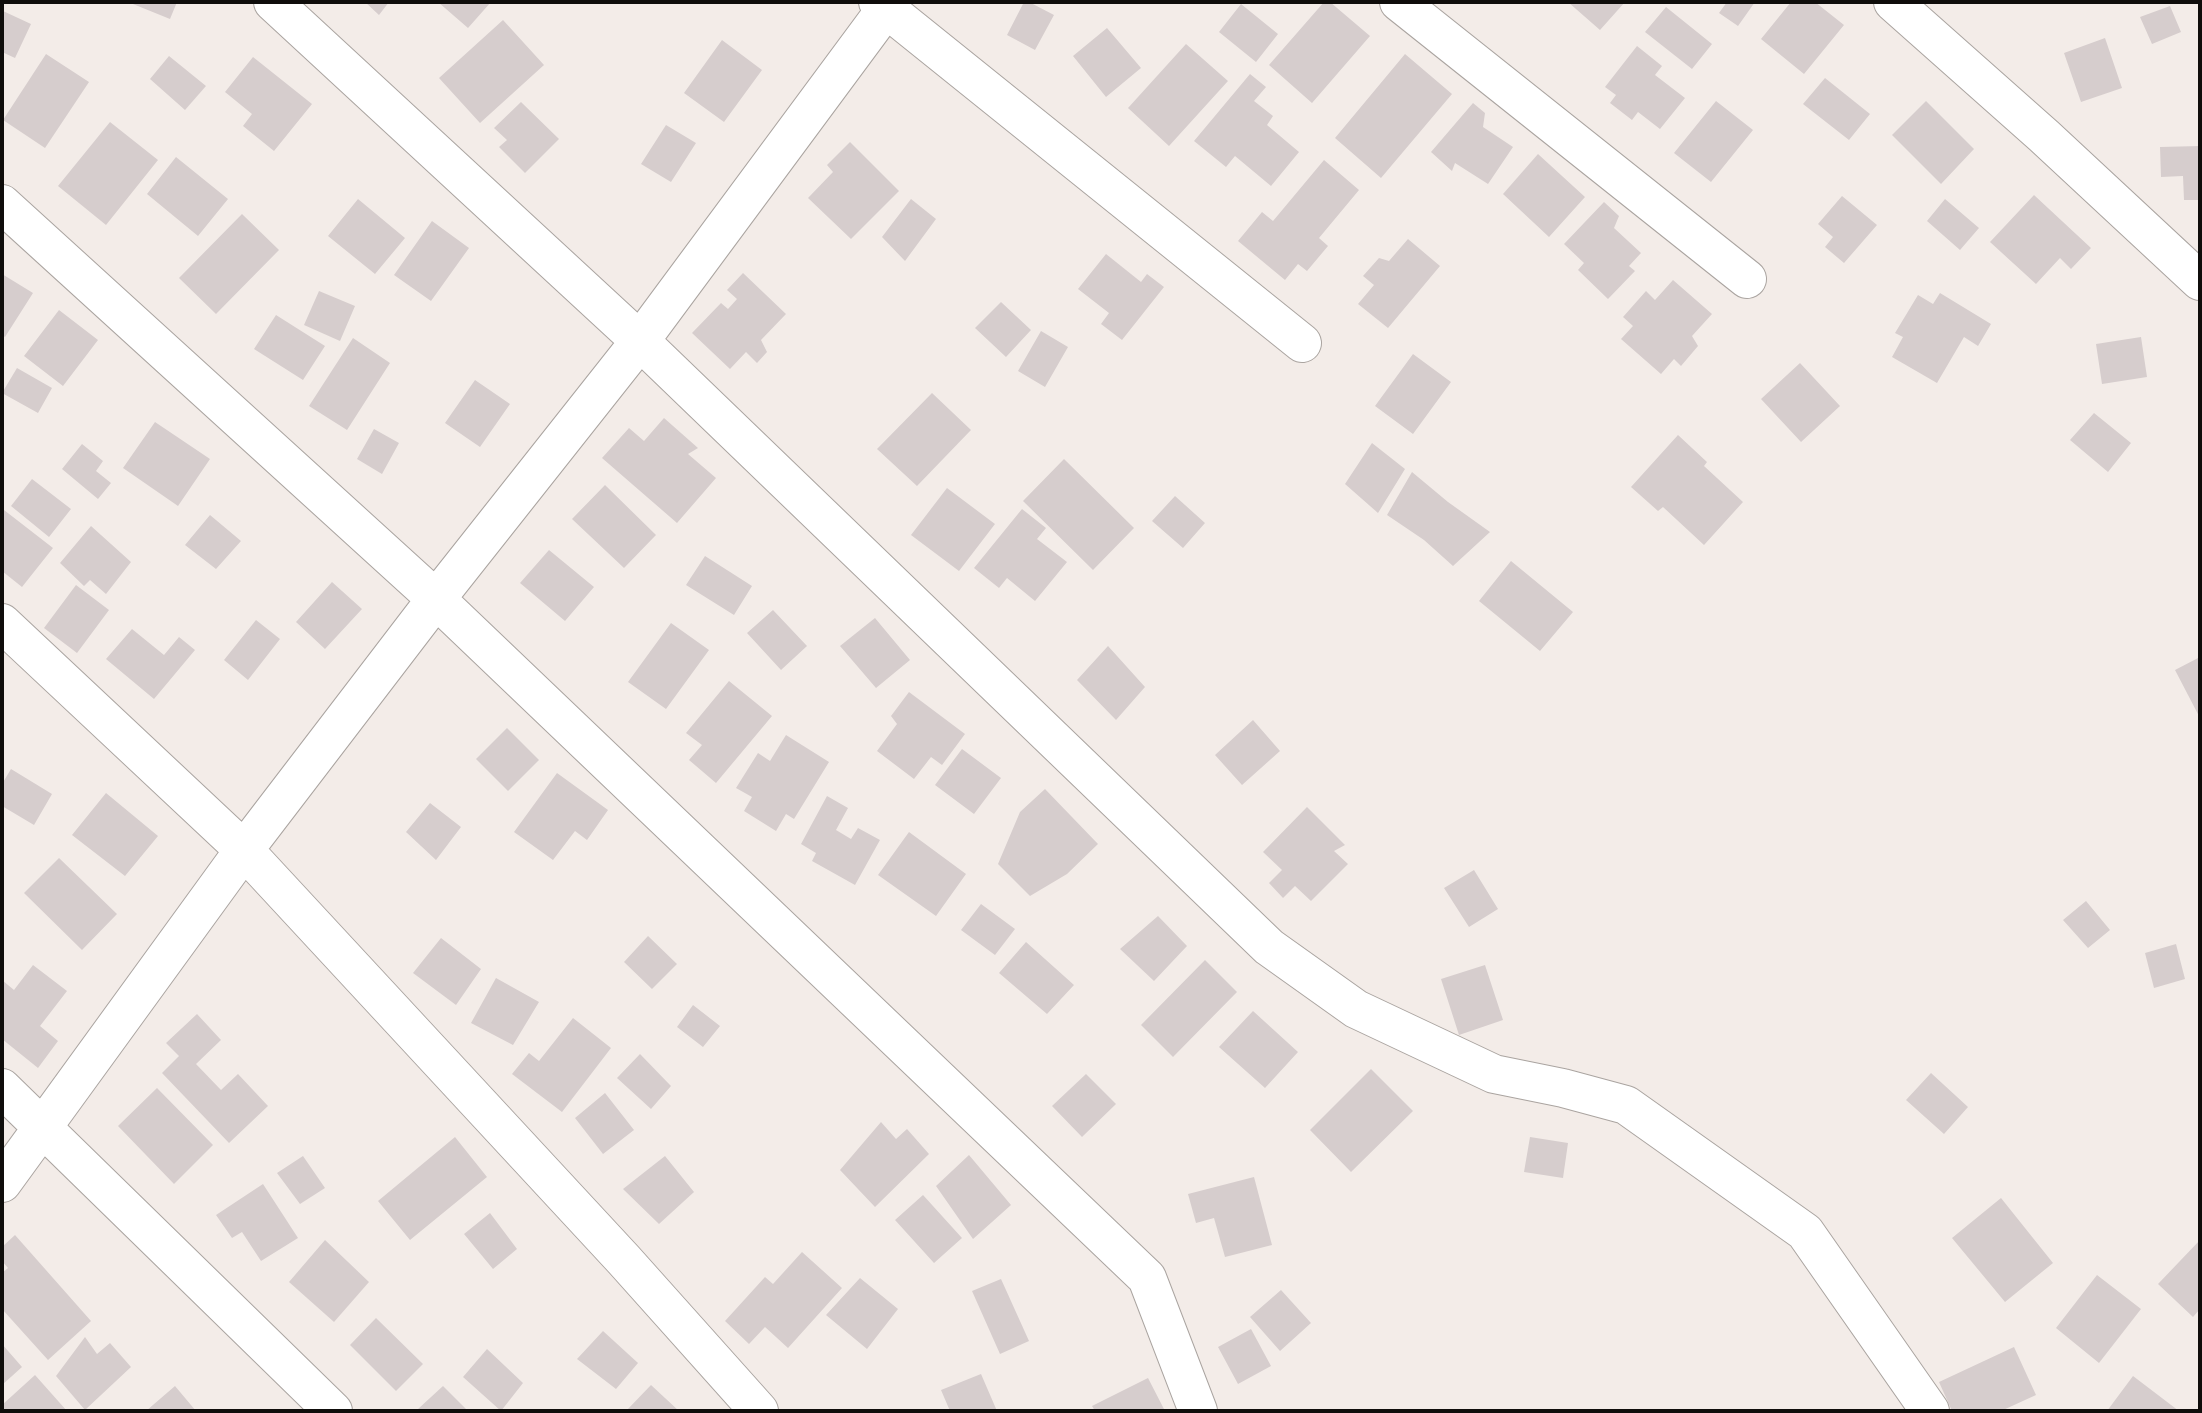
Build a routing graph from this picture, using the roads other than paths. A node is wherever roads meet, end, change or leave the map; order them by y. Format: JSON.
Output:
{"nodes":[{"id":1,"x":273,"y":2,"type":"edge"},
{"id":2,"x":1399,"y":2,"type":"edge"},
{"id":3,"x":1893,"y":2,"type":"edge"},
{"id":4,"x":885,"y":4,"type":"edge"},
{"id":5,"x":2,"y":204,"type":"edge"},
{"id":6,"x":1746,"y":279,"type":"dead end"},
{"id":7,"x":2200,"y":281,"type":"edge"},
{"id":8,"x":639,"y":341,"type":"junction"},
{"id":9,"x":1302,"y":343,"type":"dead end"},
{"id":10,"x":436,"y":599,"type":"junction"},
{"id":11,"x":2,"y":623,"type":"edge"},
{"id":12,"x":244,"y":850,"type":"junction"},
{"id":13,"x":2,"y":1088,"type":"edge"},
{"id":14,"x":42,"y":1128,"type":"junction"},
{"id":15,"x":2,"y":1183,"type":"edge"},
{"id":16,"x":333,"y":1411,"type":"edge"},
{"id":17,"x":759,"y":1411,"type":"edge"},
{"id":18,"x":1198,"y":1411,"type":"edge"},
{"id":19,"x":1930,"y":1411,"type":"edge"}],
"edges":[{"from":1,"to":8,"type":"street"},
{"from":2,"to":6,"type":"street"},
{"from":3,"to":7,"type":"street"},
{"from":4,"to":8,"type":"street"},
{"from":4,"to":9,"type":"street"},
{"from":5,"to":10,"type":"street"},
{"from":8,"to":10,"type":"street"},
{"from":8,"to":19,"type":"street"},
{"from":10,"to":12,"type":"street"},
{"from":10,"to":18,"type":"street"},
{"from":11,"to":12,"type":"street"},
{"from":12,"to":14,"type":"street"},
{"from":12,"to":17,"type":"street"},
{"from":13,"to":14,"type":"street"},
{"from":14,"to":15,"type":"street"},
{"from":14,"to":16,"type":"street"}]}
